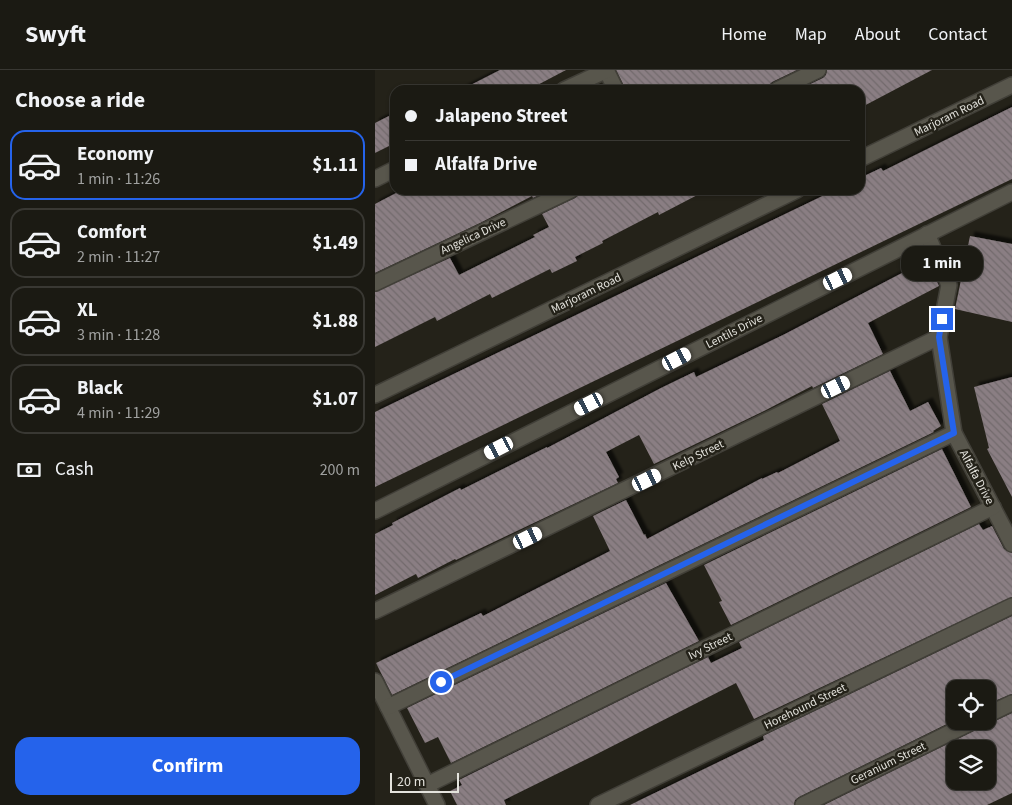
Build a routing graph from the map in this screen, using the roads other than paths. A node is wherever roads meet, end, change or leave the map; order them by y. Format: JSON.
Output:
{"nodes":[{"id":1,"x":606,"y":70,"type":"edge"},
{"id":2,"x":818,"y":70,"type":"edge"},
{"id":3,"x":574,"y":85,"type":"edge"},
{"id":4,"x":614,"y":85,"type":"edge"},
{"id":5,"x":787,"y":85,"type":"edge"},
{"id":6,"x":1012,"y":85,"type":"edge"},
{"id":7,"x":865,"y":157,"type":"edge"},
{"id":8,"x":390,"y":172,"type":"edge"},
{"id":9,"x":375,"y":179,"type":"edge"},
{"id":10,"x":1012,"y":192,"type":"edge"},
{"id":11,"x":560,"y":195,"type":"edge"},
{"id":12,"x":787,"y":195,"type":"edge"},
{"id":13,"x":927,"y":234,"type":"junction"},
{"id":14,"x":375,"y":283,"type":"edge"},
{"id":15,"x":939,"y":337,"type":"junction"},
{"id":16,"x":375,"y":395,"type":"edge"},
{"id":17,"x":954,"y":433,"type":"junction"},
{"id":18,"x":993,"y":507,"type":"junction"},
{"id":19,"x":375,"y":510,"type":"edge"},
{"id":20,"x":1012,"y":544,"type":"edge"},
{"id":21,"x":1012,"y":606,"type":"edge"},
{"id":22,"x":375,"y":611,"type":"edge"},
{"id":23,"x":375,"y":681,"type":"edge"},
{"id":24,"x":1012,"y":702,"type":"edge"},
{"id":25,"x":388,"y":707,"type":"junction"},
{"id":26,"x":996,"y":710,"type":"edge"},
{"id":27,"x":956,"y":730,"type":"edge"},
{"id":28,"x":427,"y":785,"type":"junction"},
{"id":29,"x":437,"y":805,"type":"edge"},
{"id":30,"x":598,"y":805,"type":"edge"},
{"id":31,"x":803,"y":805,"type":"edge"}],
"edges":[{"from":1,"to":3,"type":"street"},
{"from":1,"to":4,"type":"street"},
{"from":2,"to":5,"type":"street"},
{"from":6,"to":7,"type":"street","name":"Marjoram Road"},
{"from":8,"to":9,"type":"street"},
{"from":10,"to":13,"type":"street","name":"Lentils Drive"},
{"from":11,"to":14,"type":"street","name":"Angelica Drive"},
{"from":12,"to":16,"type":"street","name":"Marjoram Road"},
{"from":13,"to":15,"type":"street","name":"Alfalfa Drive"},
{"from":13,"to":19,"type":"street","name":"Lentils Drive"},
{"from":15,"to":17,"type":"street","name":"Alfalfa Drive"},
{"from":15,"to":22,"type":"street","name":"Kelp Street"},
{"from":17,"to":18,"type":"street","name":"Alfalfa Drive"},
{"from":17,"to":25,"type":"street"},
{"from":18,"to":20,"type":"street","name":"Alfalfa Drive"},
{"from":18,"to":28,"type":"street","name":"Ivy Street"},
{"from":21,"to":30,"type":"street","name":"Horehound Street"},
{"from":23,"to":25,"type":"street"},
{"from":24,"to":26,"type":"street"},
{"from":25,"to":28,"type":"street"},
{"from":27,"to":31,"type":"street","name":"Geranium Street"},
{"from":28,"to":29,"type":"street"}]}
